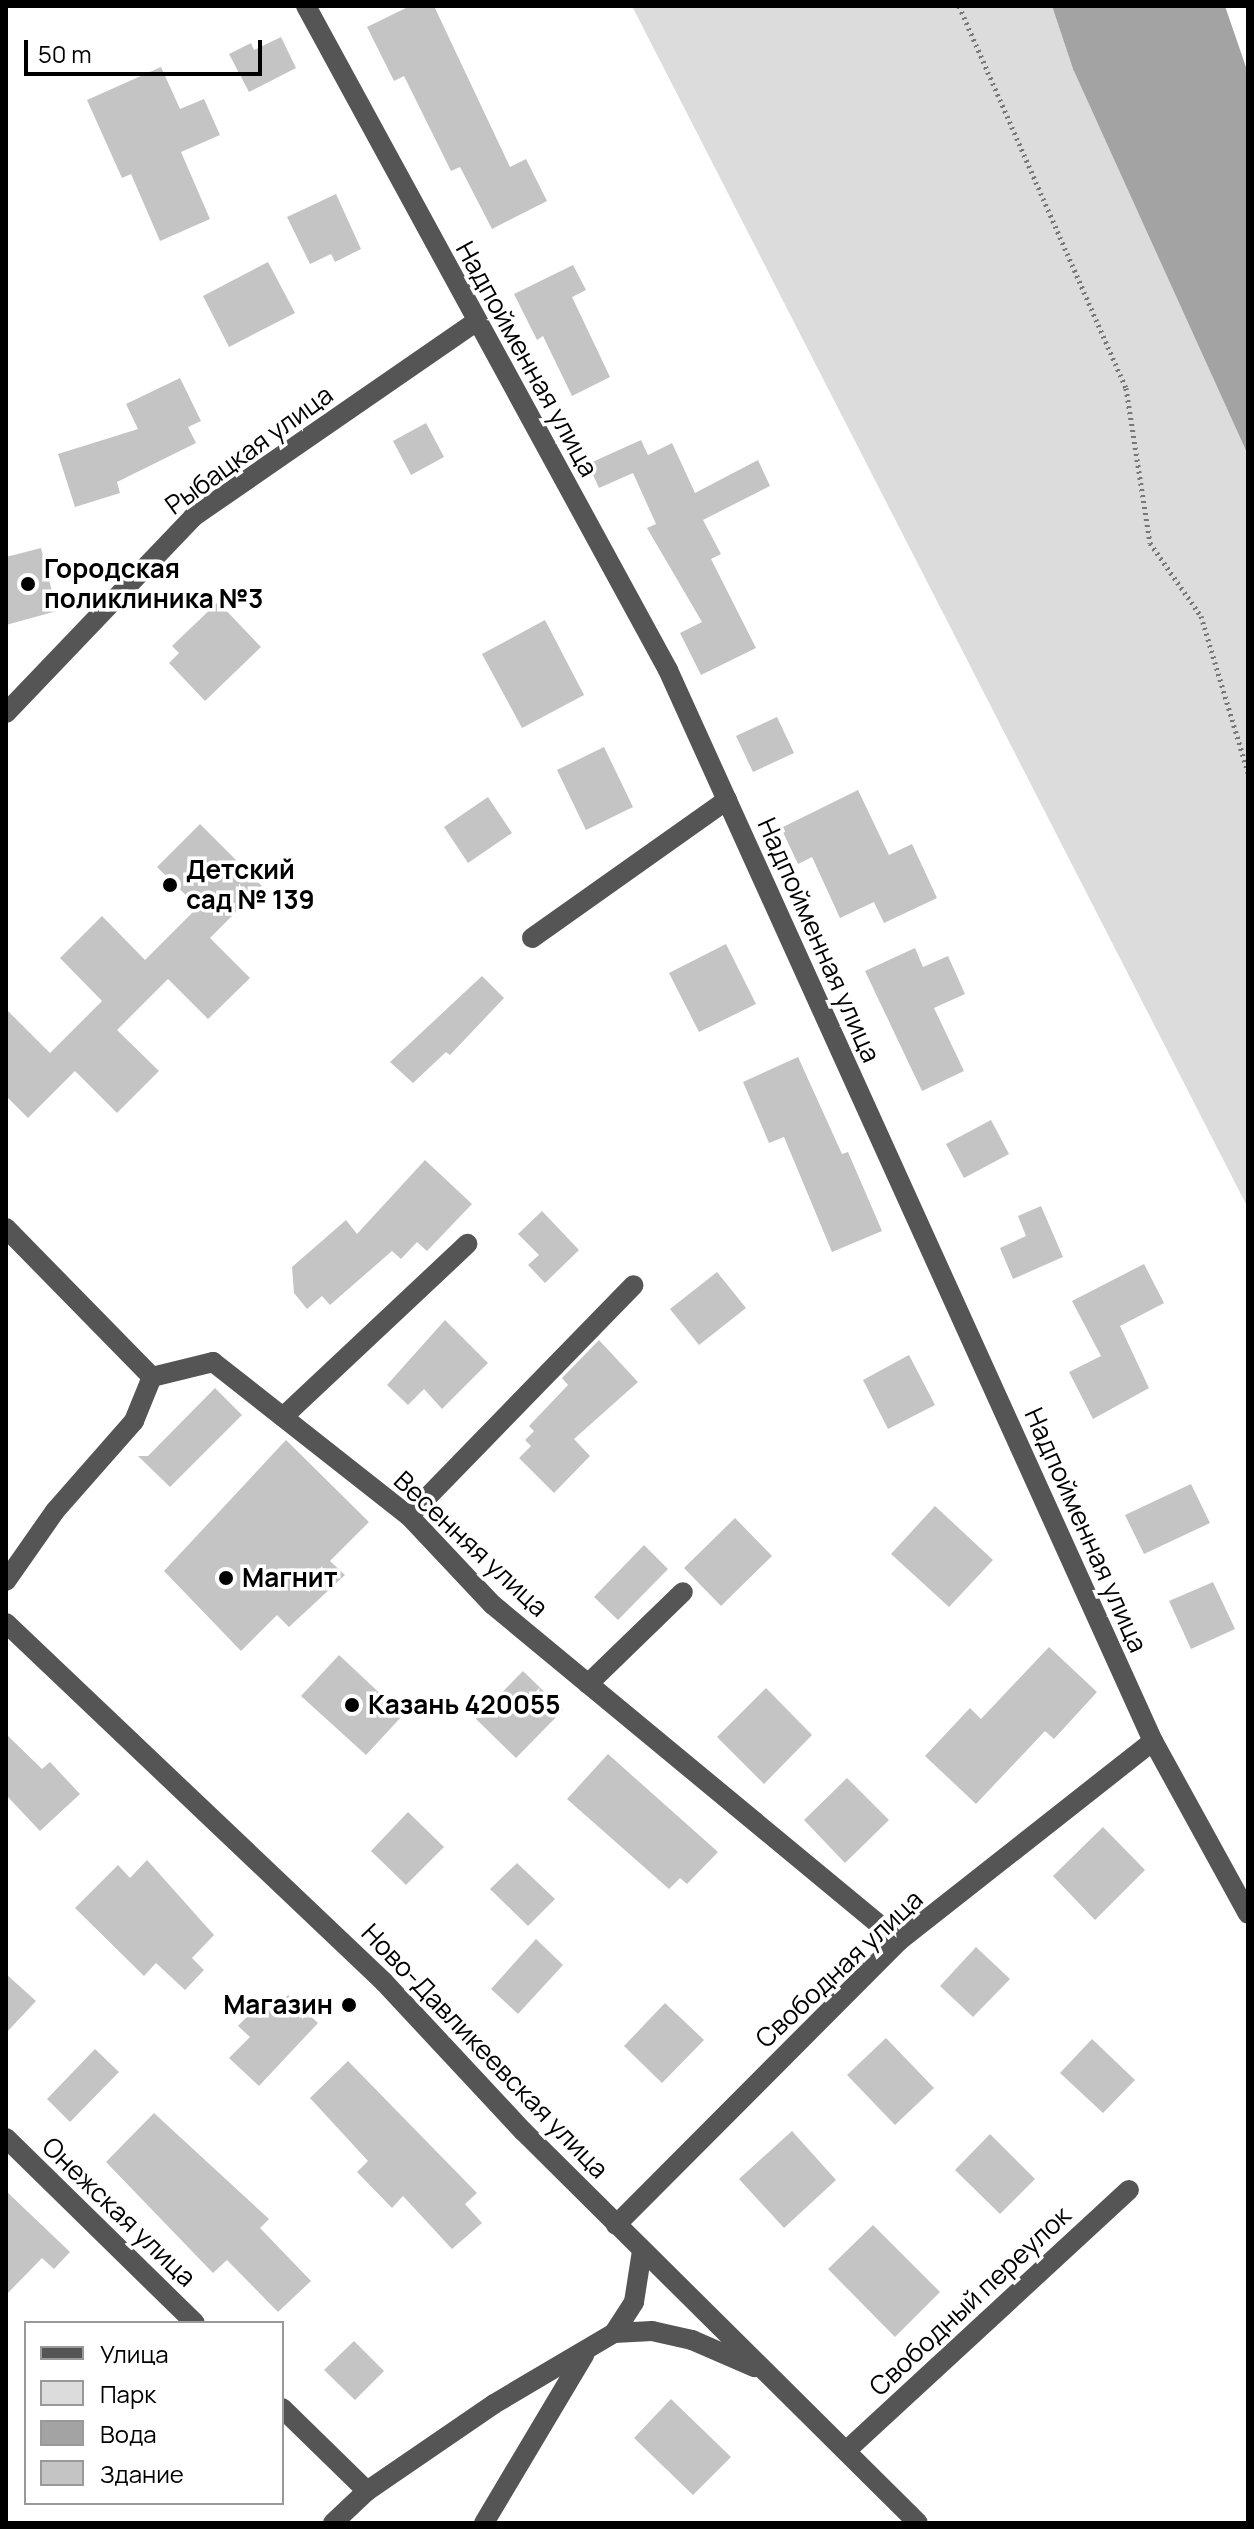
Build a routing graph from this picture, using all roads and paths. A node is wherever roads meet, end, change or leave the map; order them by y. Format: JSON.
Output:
{"nodes":[{"id":1,"x":306,"y":6,"type":"edge"},
{"id":2,"x":959,"y":6,"type":"edge"},
{"id":3,"x":477,"y":321,"type":"junction"},
{"id":4,"x":6,"y":713,"type":"edge"},
{"id":5,"x":1248,"y":773,"type":"edge"},
{"id":6,"x":727,"y":800,"type":"junction"},
{"id":7,"x":532,"y":938,"type":"dead end"},
{"id":8,"x":6,"y":1228,"type":"edge"},
{"id":9,"x":467,"y":1244,"type":"dead end"},
{"id":10,"x":634,"y":1285,"type":"dead end"},
{"id":11,"x":152,"y":1377,"type":"junction"},
{"id":12,"x":283,"y":1417,"type":"junction"},
{"id":13,"x":409,"y":1516,"type":"junction"},
{"id":14,"x":6,"y":1581,"type":"edge"},
{"id":15,"x":683,"y":1592,"type":"dead end"},
{"id":16,"x":6,"y":1623,"type":"edge"},
{"id":17,"x":588,"y":1684,"type":"junction"},
{"id":18,"x":1153,"y":1741,"type":"junction"},
{"id":19,"x":1248,"y":1914,"type":"edge"},
{"id":20,"x":899,"y":1941,"type":"junction"},
{"id":21,"x":6,"y":2138,"type":"edge"},
{"id":22,"x":1129,"y":2190,"type":"dead end"},
{"id":23,"x":616,"y":2225,"type":"junction"},
{"id":24,"x":642,"y":2251,"type":"junction"},
{"id":25,"x":193,"y":2321,"type":"edge"},
{"id":26,"x":614,"y":2333,"type":"junction"},
{"id":27,"x":584,"y":2355,"type":"junction"},
{"id":28,"x":765,"y":2372,"type":"junction"},
{"id":29,"x":284,"y":2410,"type":"edge"},
{"id":30,"x":846,"y":2451,"type":"junction"},
{"id":31,"x":367,"y":2491,"type":"junction"},
{"id":32,"x":333,"y":2523,"type":"edge"},
{"id":33,"x":484,"y":2523,"type":"edge"},
{"id":34,"x":918,"y":2523,"type":"edge"}],
"edges":[{"from":1,"to":3,"type":"street","name":"Надпойменная улица"},
{"from":2,"to":5,"type":"path"},
{"from":3,"to":4,"type":"street","name":"Рыбацкая улица"},
{"from":3,"to":6,"type":"street","name":"Надпойменная улица"},
{"from":6,"to":7,"type":"street"},
{"from":6,"to":18,"type":"street","name":"Надпойменная улица"},
{"from":8,"to":11,"type":"street"},
{"from":9,"to":12,"type":"street"},
{"from":10,"to":13,"type":"street"},
{"from":11,"to":12,"type":"street","name":"Весенняя улица"},
{"from":11,"to":14,"type":"street"},
{"from":12,"to":13,"type":"street","name":"Весенняя улица"},
{"from":13,"to":17,"type":"street","name":"Весенняя улица"},
{"from":15,"to":17,"type":"street"},
{"from":16,"to":23,"type":"street","name":"Ново-Давликеевская улица"},
{"from":17,"to":20,"type":"street","name":"Весенняя улица"},
{"from":18,"to":19,"type":"street","name":"Надпойменная улица"},
{"from":18,"to":20,"type":"street","name":"Свободная улица"},
{"from":20,"to":23,"type":"street","name":"Свободная улица"},
{"from":21,"to":25,"type":"street","name":"Онежская улица"},
{"from":22,"to":30,"type":"street","name":"Свободный переулок"},
{"from":23,"to":24,"type":"street","name":"Ново-Давликеевская улица"},
{"from":24,"to":26,"type":"street"},
{"from":24,"to":28,"type":"street","name":"Ново-Давликеевская улица"},
{"from":26,"to":27,"type":"street"},
{"from":26,"to":28,"type":"street"},
{"from":27,"to":31,"type":"street"},
{"from":27,"to":33,"type":"street"},
{"from":28,"to":30,"type":"street","name":"Ново-Давликеевская улица"},
{"from":29,"to":31,"type":"street"},
{"from":30,"to":34,"type":"street","name":"Ново-Давликеевская улица"},
{"from":31,"to":32,"type":"street"}]}
